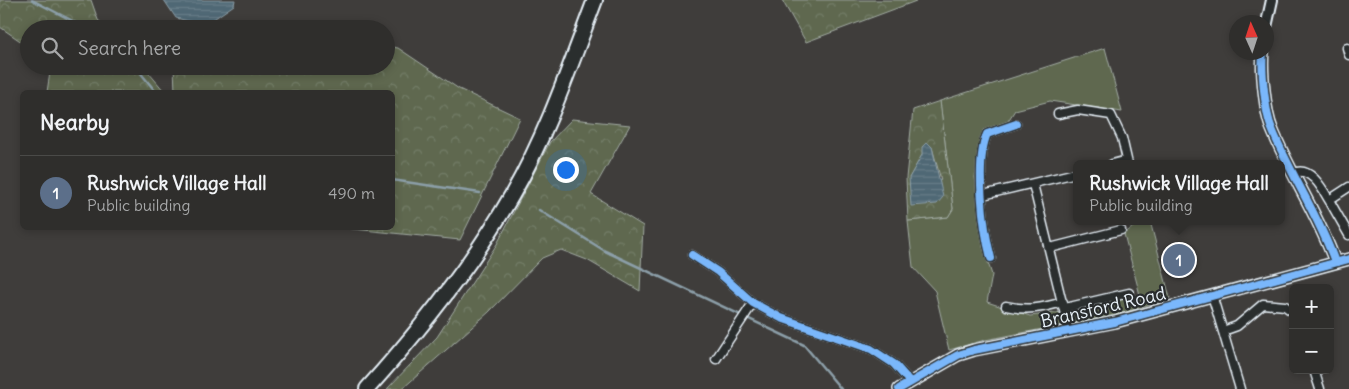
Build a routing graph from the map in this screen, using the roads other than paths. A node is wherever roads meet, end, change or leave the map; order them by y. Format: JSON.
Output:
{"nodes":[{"id":1,"x":594,"y":0,"type":"edge"},
{"id":2,"x":1272,"y":0,"type":"edge"},
{"id":3,"x":1269,"y":15,"type":"edge"},
{"id":4,"x":1263,"y":60,"type":"edge"},
{"id":5,"x":1058,"y":114,"type":"dead end"},
{"id":6,"x":1016,"y":124,"type":"dead end"},
{"id":7,"x":1127,"y":160,"type":"edge"},
{"id":8,"x":1294,"y":173,"type":"junction"},
{"id":9,"x":1073,"y":174,"type":"edge"},
{"id":10,"x":1033,"y":184,"type":"junction"},
{"id":11,"x":1349,"y":187,"type":"edge"},
{"id":12,"x":983,"y":195,"type":"junction"},
{"id":13,"x":1329,"y":200,"type":"junction"},
{"id":14,"x":1121,"y":230,"type":"dead end"},
{"id":15,"x":1349,"y":235,"type":"edge"},
{"id":16,"x":1050,"y":248,"type":"junction"},
{"id":17,"x":692,"y":255,"type":"dead end"},
{"id":18,"x":991,"y":258,"type":"dead end"},
{"id":19,"x":1349,"y":259,"type":"edge"},
{"id":20,"x":1335,"y":262,"type":"junction"},
{"id":21,"x":1129,"y":293,"type":"dead end"},
{"id":22,"x":1212,"y":295,"type":"junction"},
{"id":23,"x":753,"y":303,"type":"junction"},
{"id":24,"x":1064,"y":305,"type":"junction"},
{"id":25,"x":1006,"y":306,"type":"dead end"},
{"id":26,"x":1289,"y":309,"type":"edge"},
{"id":27,"x":1069,"y":331,"type":"junction"},
{"id":28,"x":1223,"y":331,"type":"junction"},
{"id":29,"x":716,"y":359,"type":"dead end"},
{"id":30,"x":1315,"y":374,"type":"edge"},
{"id":31,"x":910,"y":382,"type":"junction"},
{"id":32,"x":367,"y":389,"type":"edge"},
{"id":33,"x":899,"y":389,"type":"edge"},
{"id":34,"x":1240,"y":389,"type":"edge"},
{"id":35,"x":1320,"y":389,"type":"edge"}],
"edges":[{"from":1,"to":32,"type":"highway"},
{"from":2,"to":3,"type":"street"},
{"from":4,"to":8,"type":"street"},
{"from":5,"to":7,"type":"street"},
{"from":6,"to":12,"type":"street"},
{"from":8,"to":13,"type":"street"},
{"from":8,"to":20,"type":"street"},
{"from":9,"to":10,"type":"street"},
{"from":10,"to":12,"type":"street"},
{"from":10,"to":16,"type":"street"},
{"from":11,"to":13,"type":"street"},
{"from":12,"to":18,"type":"street"},
{"from":13,"to":15,"type":"street"},
{"from":14,"to":16,"type":"street"},
{"from":16,"to":24,"type":"street"},
{"from":17,"to":23,"type":"street"},
{"from":19,"to":20,"type":"street","name":"Bransford Road"},
{"from":20,"to":22,"type":"street","name":"Bransford Road"},
{"from":21,"to":24,"type":"street"},
{"from":22,"to":27,"type":"street","name":"Bransford Road"},
{"from":22,"to":28,"type":"street"},
{"from":23,"to":29,"type":"street"},
{"from":23,"to":31,"type":"street"},
{"from":24,"to":25,"type":"street"},
{"from":24,"to":27,"type":"street"},
{"from":26,"to":28,"type":"street"},
{"from":27,"to":31,"type":"street","name":"Bransford Road"},
{"from":28,"to":34,"type":"street"},
{"from":30,"to":35,"type":"street"},
{"from":31,"to":33,"type":"street","name":"Bransford Road"}]}
